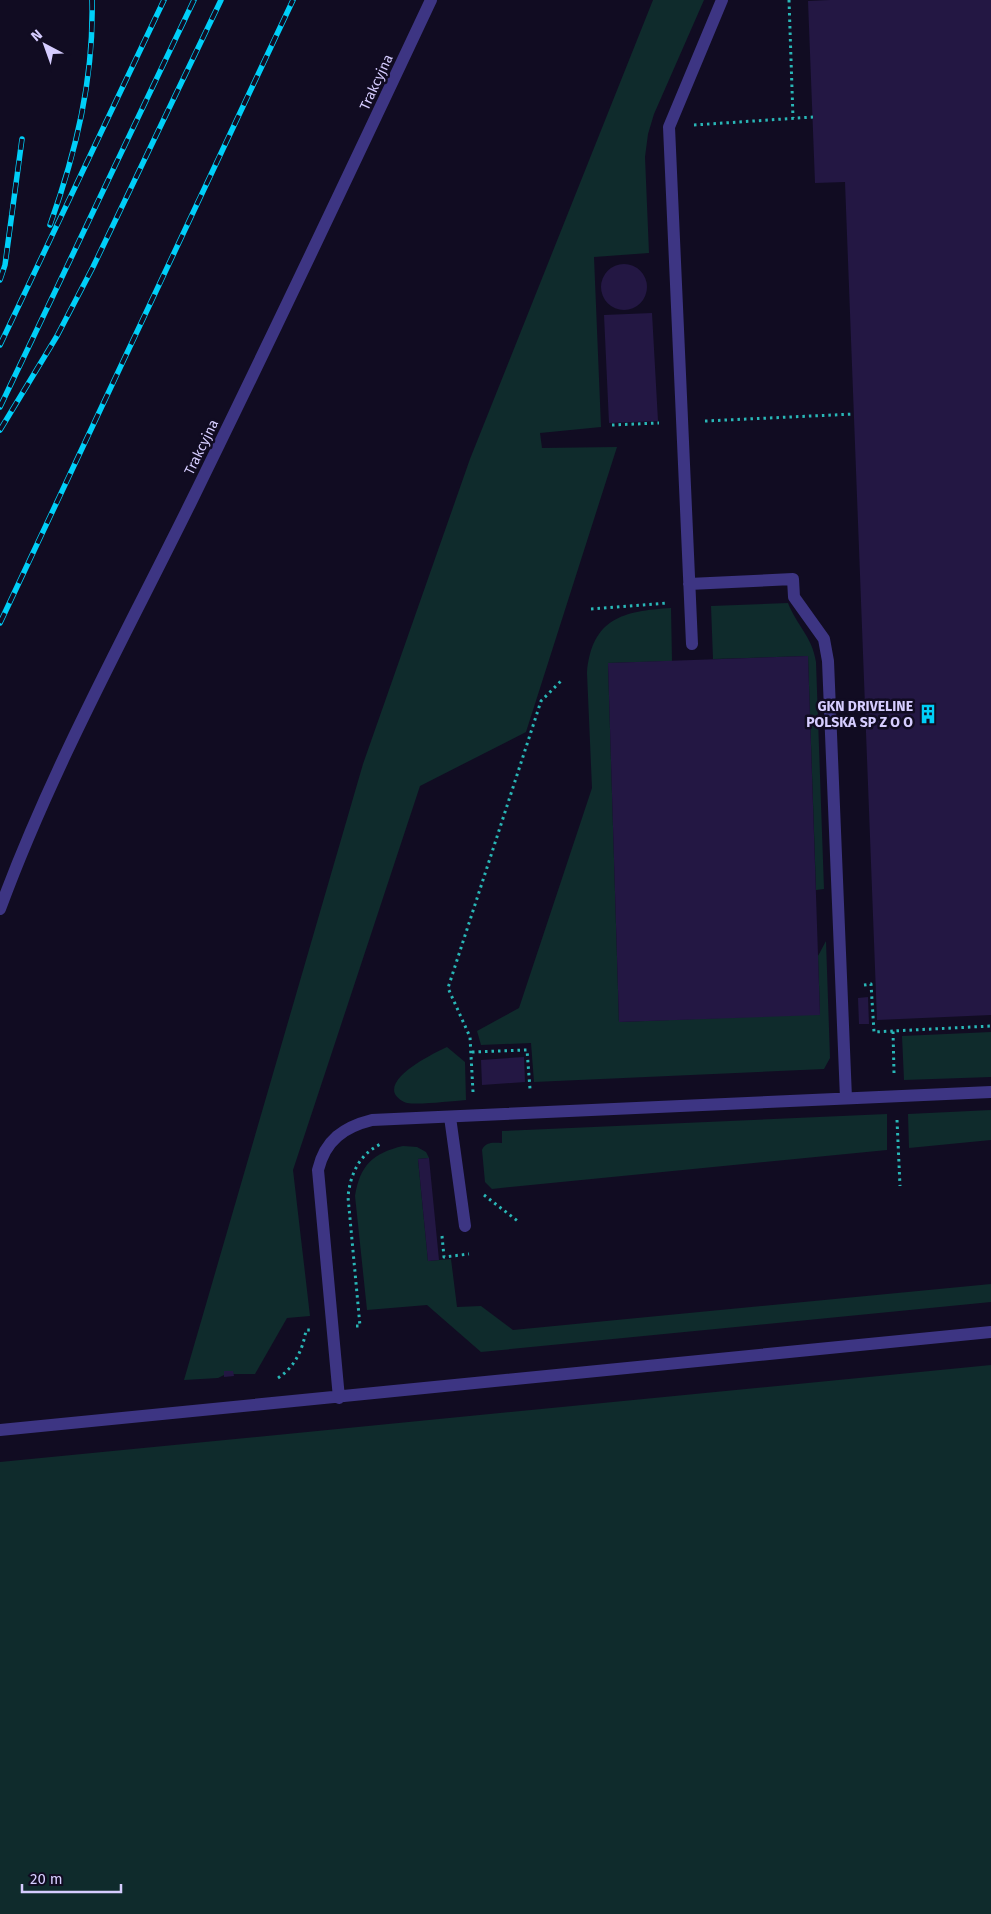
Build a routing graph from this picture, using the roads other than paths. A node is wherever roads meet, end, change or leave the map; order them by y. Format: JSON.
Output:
{"nodes":[{"id":1,"x":431,"y":0,"type":"edge"},
{"id":2,"x":722,"y":0,"type":"edge"},
{"id":3,"x":689,"y":584,"type":"junction"},
{"id":4,"x":692,"y":644,"type":"dead end"},
{"id":5,"x":0,"y":909,"type":"edge"},
{"id":6,"x":991,"y":1092,"type":"edge"},
{"id":7,"x":846,"y":1098,"type":"junction"},
{"id":8,"x":450,"y":1117,"type":"junction"},
{"id":9,"x":465,"y":1226,"type":"dead end"},
{"id":10,"x":991,"y":1332,"type":"edge"},
{"id":11,"x":339,"y":1398,"type":"junction"},
{"id":12,"x":0,"y":1430,"type":"edge"}],
"edges":[{"from":1,"to":5,"type":"street","name":"Trakcyjna"},
{"from":2,"to":3,"type":"street"},
{"from":3,"to":4,"type":"street"},
{"from":3,"to":7,"type":"street"},
{"from":6,"to":7,"type":"street"},
{"from":7,"to":8,"type":"street"},
{"from":8,"to":9,"type":"street"},
{"from":8,"to":11,"type":"street"},
{"from":10,"to":11,"type":"street"},
{"from":11,"to":12,"type":"street"}]}
